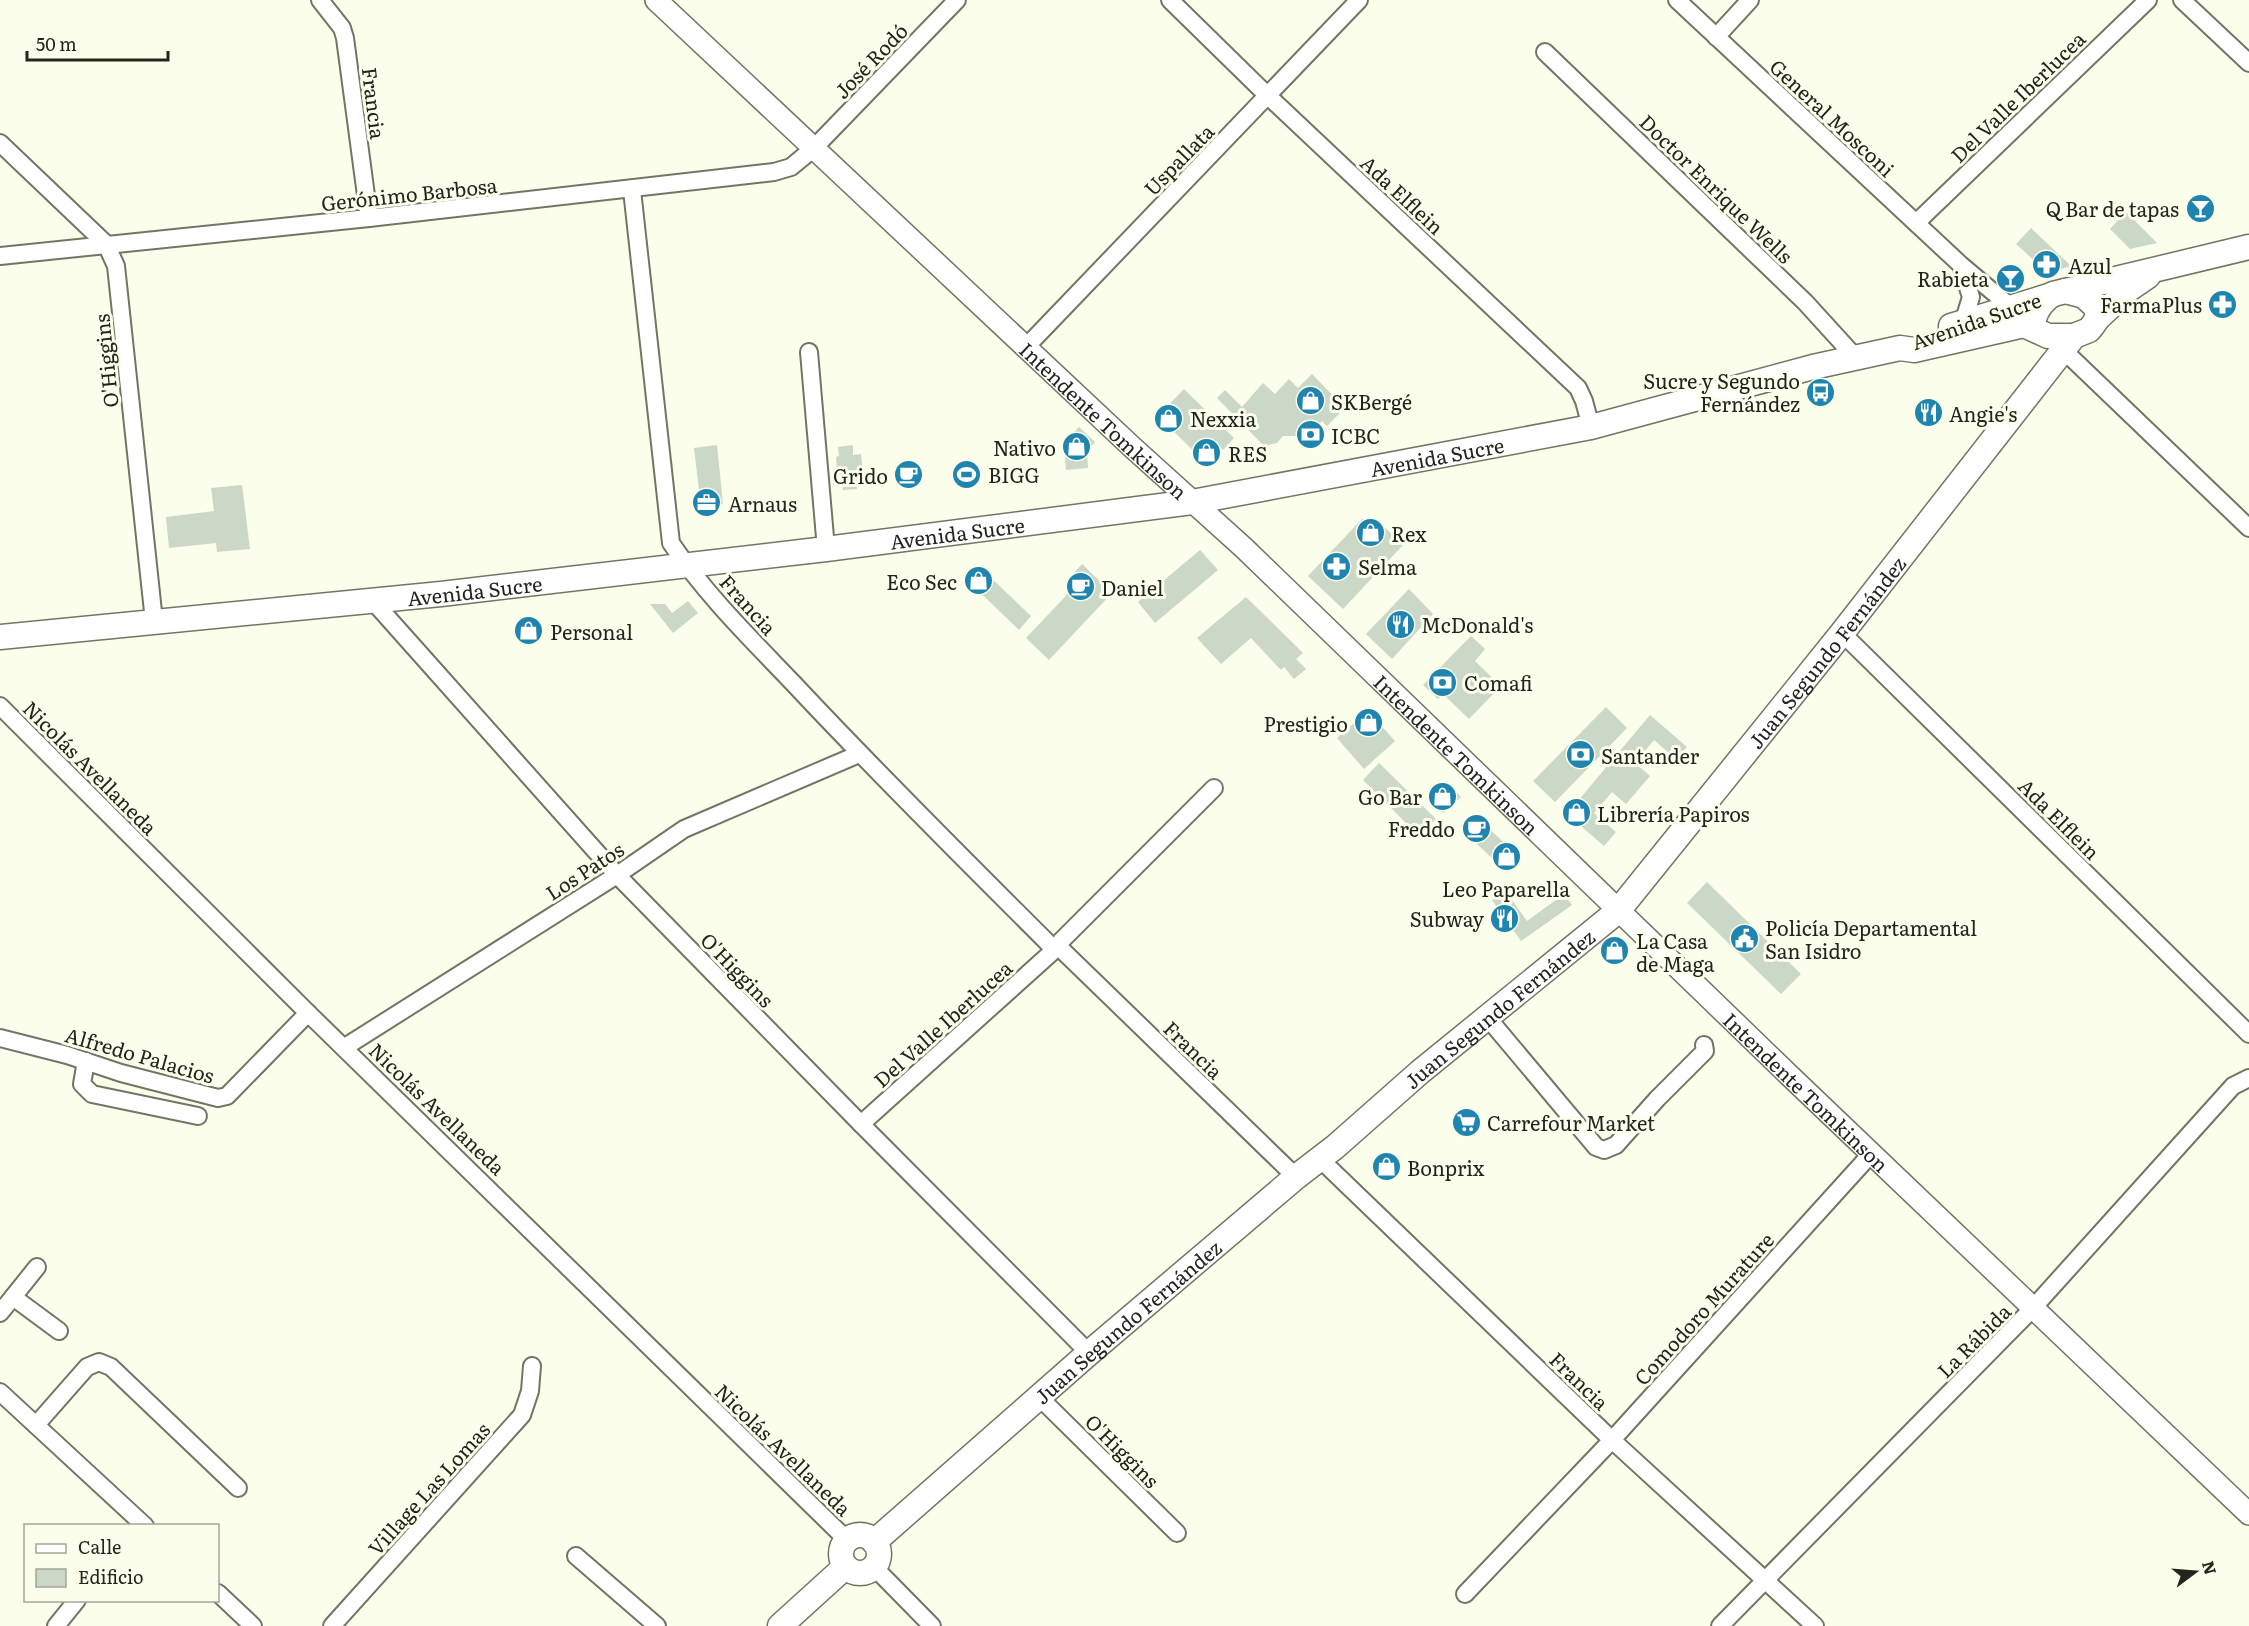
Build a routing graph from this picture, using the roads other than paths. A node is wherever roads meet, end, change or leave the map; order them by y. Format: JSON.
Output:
{"nodes":[{"id":1,"x":320,"y":0,"type":"edge"},
{"id":2,"x":656,"y":0,"type":"edge"},
{"id":3,"x":957,"y":0,"type":"edge"},
{"id":4,"x":1170,"y":0,"type":"edge"},
{"id":5,"x":1359,"y":0,"type":"edge"},
{"id":6,"x":1677,"y":0,"type":"edge"},
{"id":7,"x":1750,"y":0,"type":"edge"},
{"id":8,"x":2148,"y":0,"type":"edge"},
{"id":9,"x":2182,"y":0,"type":"edge"},
{"id":10,"x":1716,"y":37,"type":"junction"},
{"id":11,"x":1545,"y":52,"type":"dead end"},
{"id":12,"x":2249,"y":63,"type":"edge"},
{"id":13,"x":1267,"y":95,"type":"junction"},
{"id":14,"x":0,"y":143,"type":"edge"},
{"id":15,"x":814,"y":148,"type":"junction"},
{"id":16,"x":632,"y":189,"type":"junction"},
{"id":17,"x":369,"y":218,"type":"junction"},
{"id":18,"x":1916,"y":223,"type":"junction"},
{"id":19,"x":106,"y":244,"type":"junction"},
{"id":20,"x":2249,"y":247,"type":"edge"},
{"id":21,"x":0,"y":256,"type":"edge"},
{"id":22,"x":1961,"y":266,"type":"junction"},
{"id":23,"x":2157,"y":270,"type":"junction"},
{"id":24,"x":2059,"y":293,"type":"junction"},
{"id":25,"x":2012,"y":308,"type":"junction"},
{"id":26,"x":2097,"y":319,"type":"junction"},
{"id":27,"x":1963,"y":323,"type":"junction"},
{"id":28,"x":2052,"y":337,"type":"junction"},
{"id":29,"x":1027,"y":346,"type":"junction"},
{"id":30,"x":1900,"y":348,"type":"junction"},
{"id":31,"x":809,"y":352,"type":"dead end"},
{"id":32,"x":1856,"y":358,"type":"junction"},
{"id":33,"x":1591,"y":427,"type":"junction"},
{"id":34,"x":1192,"y":502,"type":"junction"},
{"id":35,"x":2249,"y":528,"type":"edge"},
{"id":36,"x":826,"y":549,"type":"junction"},
{"id":37,"x":686,"y":565,"type":"junction"},
{"id":38,"x":372,"y":600,"type":"junction"},
{"id":39,"x":154,"y":621,"type":"junction"},
{"id":40,"x":1842,"y":633,"type":"junction"},
{"id":41,"x":0,"y":637,"type":"edge"},
{"id":42,"x":0,"y":706,"type":"edge"},
{"id":43,"x":859,"y":754,"type":"junction"},
{"id":44,"x":1214,"y":788,"type":"dead end"},
{"id":45,"x":617,"y":874,"type":"junction"},
{"id":46,"x":1618,"y":911,"type":"junction"},
{"id":47,"x":1056,"y":947,"type":"junction"},
{"id":48,"x":308,"y":1013,"type":"junction"},
{"id":49,"x":1487,"y":1017,"type":"junction"},
{"id":50,"x":2249,"y":1034,"type":"edge"},
{"id":51,"x":0,"y":1038,"type":"edge"},
{"id":52,"x":1704,"y":1045,"type":"dead end"},
{"id":53,"x":345,"y":1047,"type":"junction"},
{"id":54,"x":86,"y":1061,"type":"junction"},
{"id":55,"x":2249,"y":1078,"type":"edge"},
{"id":56,"x":198,"y":1116,"type":"dead end"},
{"id":57,"x":861,"y":1124,"type":"junction"},
{"id":58,"x":1871,"y":1154,"type":"junction"},
{"id":59,"x":1320,"y":1159,"type":"junction"},
{"id":60,"x":1296,"y":1177,"type":"junction"},
{"id":61,"x":37,"y":1267,"type":"dead end"},
{"id":62,"x":14,"y":1297,"type":"junction"},
{"id":63,"x":2033,"y":1308,"type":"junction"},
{"id":64,"x":0,"y":1313,"type":"edge"},
{"id":65,"x":58,"y":1331,"type":"dead end"},
{"id":66,"x":1089,"y":1353,"type":"junction"},
{"id":67,"x":532,"y":1366,"type":"dead end"},
{"id":68,"x":0,"y":1392,"type":"edge"},
{"id":69,"x":1039,"y":1397,"type":"junction"},
{"id":70,"x":36,"y":1425,"type":"junction"},
{"id":71,"x":1612,"y":1440,"type":"junction"},
{"id":72,"x":238,"y":1488,"type":"dead end"},
{"id":73,"x":2249,"y":1514,"type":"edge"},
{"id":74,"x":143,"y":1524,"type":"edge"},
{"id":75,"x":1177,"y":1533,"type":"dead end"},
{"id":76,"x":847,"y":1540,"type":"junction"},
{"id":77,"x":874,"y":1542,"type":"junction"},
{"id":78,"x":576,"y":1556,"type":"dead end"},
{"id":79,"x":845,"y":1567,"type":"junction"},
{"id":80,"x":874,"y":1567,"type":"junction"},
{"id":81,"x":1765,"y":1580,"type":"junction"},
{"id":82,"x":219,"y":1594,"type":"edge"},
{"id":83,"x":1465,"y":1594,"type":"dead end"},
{"id":84,"x":75,"y":1602,"type":"edge"},
{"id":85,"x":56,"y":1626,"type":"edge"},
{"id":86,"x":254,"y":1626,"type":"edge"},
{"id":87,"x":332,"y":1626,"type":"edge"},
{"id":88,"x":657,"y":1626,"type":"edge"},
{"id":89,"x":780,"y":1626,"type":"edge"},
{"id":90,"x":932,"y":1626,"type":"edge"},
{"id":91,"x":1719,"y":1626,"type":"edge"},
{"id":92,"x":1815,"y":1626,"type":"edge"}],
"edges":[{"from":1,"to":17,"type":"street","name":"Francia"},
{"from":2,"to":15,"type":"street","name":"Intendente Tomkinson"},
{"from":3,"to":15,"type":"street","name":"José Rodó"},
{"from":4,"to":13,"type":"street","name":"Ada Elflein"},
{"from":5,"to":13,"type":"street","name":"Uspallata"},
{"from":6,"to":10,"type":"street","name":"General Mosconi"},
{"from":7,"to":10,"type":"street"},
{"from":8,"to":18,"type":"street","name":"Del Valle Iberlucea"},
{"from":9,"to":12,"type":"street"},
{"from":10,"to":18,"type":"street","name":"General Mosconi"},
{"from":11,"to":32,"type":"street","name":"Doctor Enrique Wells"},
{"from":13,"to":29,"type":"street","name":"Uspallata"},
{"from":13,"to":33,"type":"street","name":"Ada Elflein"},
{"from":14,"to":19,"type":"street","name":"O'Higgins"},
{"from":15,"to":16,"type":"street","name":"Gerónimo Barbosa"},
{"from":15,"to":29,"type":"street","name":"Intendente Tomkinson"},
{"from":16,"to":17,"type":"street","name":"Gerónimo Barbosa"},
{"from":16,"to":37,"type":"street","name":"Francia"},
{"from":17,"to":19,"type":"street","name":"Gerónimo Barbosa"},
{"from":18,"to":22,"type":"street","name":"General Mosconi"},
{"from":19,"to":21,"type":"street","name":"Gerónimo Barbosa"},
{"from":19,"to":39,"type":"street","name":"O'Higgins"},
{"from":20,"to":23,"type":"main road","name":"Avenida Sucre"},
{"from":22,"to":25,"type":"street","name":"General Mosconi"},
{"from":22,"to":27,"type":"street","name":"General Mosconi"},
{"from":23,"to":24,"type":"main road","name":"Avenida Sucre"},
{"from":23,"to":26,"type":"main road","name":"Avenida Sucre"},
{"from":24,"to":25,"type":"main road","name":"Avenida Sucre"},
{"from":24,"to":26,"type":"main road"},
{"from":24,"to":28,"type":"main road"},
{"from":25,"to":27,"type":"main road","name":"Avenida Sucre"},
{"from":26,"to":28,"type":"main road"},
{"from":27,"to":30,"type":"main road","name":"Avenida Sucre"},
{"from":28,"to":30,"type":"main road","name":"Avenida Sucre"},
{"from":28,"to":35,"type":"street"},
{"from":28,"to":40,"type":"main road","name":"Juan Segundo Fernández"},
{"from":29,"to":34,"type":"street","name":"Intendente Tomkinson"},
{"from":30,"to":32,"type":"main road","name":"Avenida Sucre"},
{"from":31,"to":36,"type":"street"},
{"from":32,"to":33,"type":"main road","name":"Avenida Sucre"},
{"from":33,"to":34,"type":"main road","name":"Avenida Sucre"},
{"from":34,"to":36,"type":"main road","name":"Avenida Sucre"},
{"from":34,"to":46,"type":"street","name":"Intendente Tomkinson"},
{"from":36,"to":37,"type":"main road","name":"Avenida Sucre"},
{"from":37,"to":38,"type":"main road","name":"Avenida Sucre"},
{"from":37,"to":43,"type":"street","name":"Francia"},
{"from":38,"to":39,"type":"main road","name":"Avenida Sucre"},
{"from":38,"to":45,"type":"street","name":"O'Higgins"},
{"from":39,"to":41,"type":"main road","name":"Avenida Sucre"},
{"from":40,"to":46,"type":"main road","name":"Juan Segundo Fernández"},
{"from":40,"to":50,"type":"street","name":"Ada Elflein"},
{"from":42,"to":48,"type":"street","name":"Nicolás Avellaneda"},
{"from":43,"to":45,"type":"street","name":"Los Patos"},
{"from":43,"to":47,"type":"street","name":"Francia"},
{"from":44,"to":47,"type":"street","name":"Del Valle Iberlucea"},
{"from":45,"to":53,"type":"street","name":"Los Patos"},
{"from":45,"to":57,"type":"street","name":"O'Higgins"},
{"from":46,"to":49,"type":"main road","name":"Juan Segundo Fernández"},
{"from":46,"to":58,"type":"street","name":"Intendente Tomkinson"},
{"from":47,"to":57,"type":"street","name":"Del Valle Iberlucea"},
{"from":47,"to":60,"type":"street","name":"Francia"},
{"from":48,"to":53,"type":"street","name":"Nicolás Avellaneda"},
{"from":48,"to":54,"type":"street","name":"Alfredo Palacios"},
{"from":49,"to":52,"type":"street"},
{"from":49,"to":59,"type":"main road","name":"Juan Segundo Fernández"},
{"from":51,"to":54,"type":"street","name":"Alfredo Palacios"},
{"from":53,"to":76,"type":"street","name":"Nicolás Avellaneda"},
{"from":54,"to":56,"type":"street"},
{"from":55,"to":63,"type":"street","name":"La Rábida"},
{"from":57,"to":66,"type":"street","name":"O'Higgins"},
{"from":58,"to":63,"type":"street","name":"Intendente Tomkinson"},
{"from":58,"to":71,"type":"street","name":"Comodoro Murature"},
{"from":59,"to":60,"type":"main road","name":"Juan Segundo Fernández"},
{"from":59,"to":71,"type":"street","name":"Francia"},
{"from":60,"to":66,"type":"main road","name":"Juan Segundo Fernández"},
{"from":61,"to":62,"type":"street"},
{"from":62,"to":64,"type":"street"},
{"from":62,"to":65,"type":"street"},
{"from":63,"to":73,"type":"street","name":"Intendente Tomkinson"},
{"from":63,"to":81,"type":"street","name":"La Rábida"},
{"from":66,"to":69,"type":"main road","name":"Juan Segundo Fernández"},
{"from":67,"to":87,"type":"street","name":"Village Las Lomas"},
{"from":68,"to":70,"type":"street"},
{"from":69,"to":75,"type":"street","name":"O'Higgins"},
{"from":69,"to":77,"type":"main road","name":"Juan Segundo Fernández"},
{"from":70,"to":72,"type":"street"},
{"from":70,"to":74,"type":"street"},
{"from":71,"to":81,"type":"street","name":"Francia"},
{"from":71,"to":83,"type":"street","name":"Comodoro Murature"},
{"from":76,"to":77,"type":"main road"},
{"from":76,"to":79,"type":"main road"},
{"from":77,"to":80,"type":"main road"},
{"from":78,"to":88,"type":"street"},
{"from":79,"to":80,"type":"main road"},
{"from":79,"to":89,"type":"main road"},
{"from":80,"to":90,"type":"street"},
{"from":81,"to":91,"type":"street","name":"La Rábida"},
{"from":81,"to":92,"type":"street","name":"Francia"},
{"from":82,"to":86,"type":"street"},
{"from":84,"to":85,"type":"street"}]}
